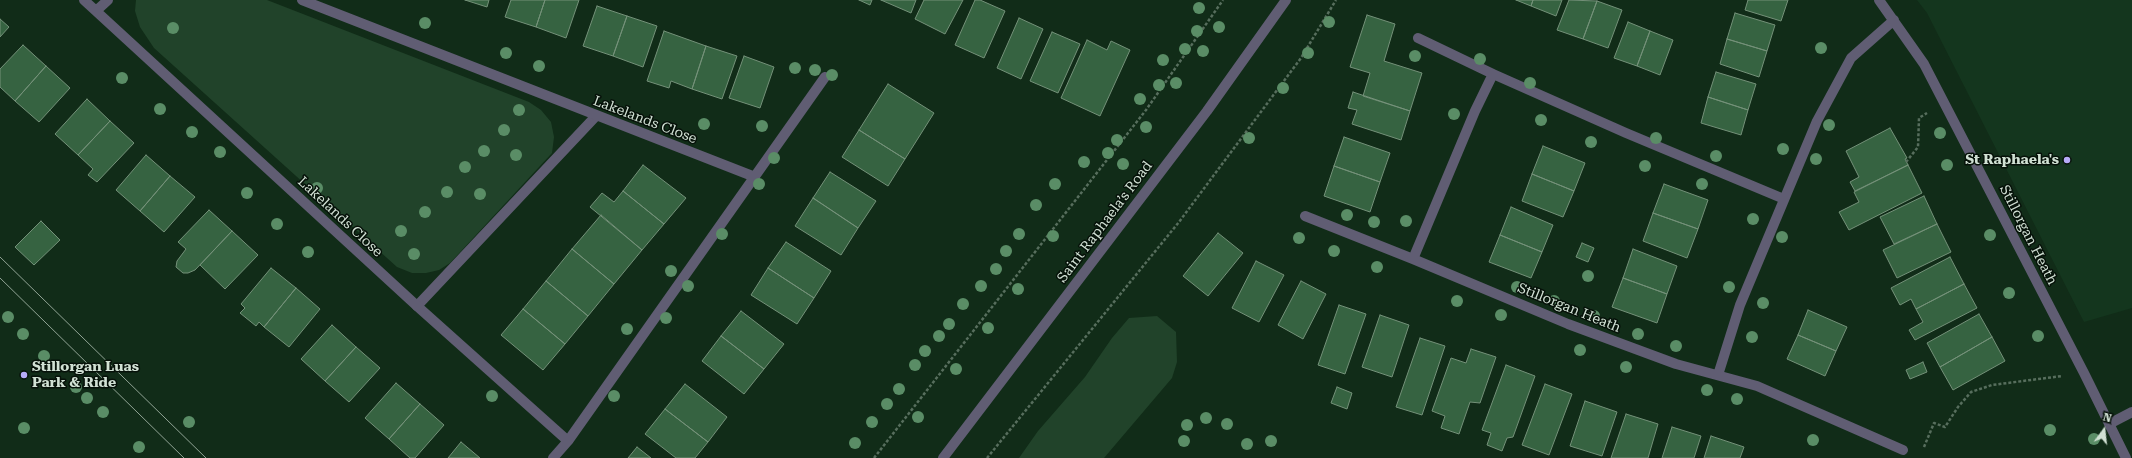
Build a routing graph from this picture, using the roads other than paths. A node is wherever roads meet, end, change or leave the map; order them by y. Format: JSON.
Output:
{"nodes":[{"id":1,"x":84,"y":0,"type":"edge"},
{"id":2,"x":108,"y":0,"type":"edge"},
{"id":3,"x":302,"y":0,"type":"edge"},
{"id":4,"x":1286,"y":0,"type":"edge"},
{"id":5,"x":1878,"y":0,"type":"edge"},
{"id":6,"x":96,"y":11,"type":"junction"},
{"id":7,"x":1894,"y":20,"type":"junction"},
{"id":8,"x":1418,"y":38,"type":"dead end"},
{"id":9,"x":1493,"y":74,"type":"junction"},
{"id":10,"x":825,"y":77,"type":"dead end"},
{"id":11,"x":596,"y":116,"type":"junction"},
{"id":12,"x":755,"y":177,"type":"junction"},
{"id":13,"x":1784,"y":199,"type":"junction"},
{"id":14,"x":1305,"y":216,"type":"dead end"},
{"id":15,"x":1413,"y":259,"type":"junction"},
{"id":16,"x":417,"y":306,"type":"junction"},
{"id":17,"x":1718,"y":375,"type":"junction"},
{"id":18,"x":2132,"y":412,"type":"edge"},
{"id":19,"x":2109,"y":424,"type":"junction"},
{"id":20,"x":568,"y":441,"type":"junction"},
{"id":21,"x":1902,"y":450,"type":"road end"},
{"id":22,"x":553,"y":458,"type":"edge"},
{"id":23,"x":943,"y":458,"type":"edge"},
{"id":24,"x":2126,"y":458,"type":"edge"}],
"edges":[{"from":1,"to":6,"type":"street","name":"Lakelands Close"},
{"from":2,"to":6,"type":"street"},
{"from":3,"to":11,"type":"street","name":"Lakelands Close"},
{"from":4,"to":23,"type":"street","name":"Saint Raphaela’s Road"},
{"from":5,"to":7,"type":"street","name":"Stillorgan Heath"},
{"from":6,"to":16,"type":"street","name":"Lakelands Close"},
{"from":7,"to":13,"type":"street"},
{"from":7,"to":19,"type":"street","name":"Stillorgan Heath"},
{"from":8,"to":9,"type":"street"},
{"from":9,"to":13,"type":"street"},
{"from":9,"to":15,"type":"street"},
{"from":10,"to":12,"type":"street"},
{"from":11,"to":12,"type":"street","name":"Lakelands Close"},
{"from":11,"to":16,"type":"street"},
{"from":12,"to":20,"type":"street"},
{"from":13,"to":17,"type":"street"},
{"from":14,"to":15,"type":"street","name":"Stillorgan Heath"},
{"from":15,"to":17,"type":"street","name":"Stillorgan Heath"},
{"from":16,"to":20,"type":"street","name":"Lakelands Close"},
{"from":17,"to":21,"type":"street","name":"Stillorgan Heath"},
{"from":18,"to":19,"type":"street"},
{"from":19,"to":24,"type":"street","name":"Stillorgan Heath"},
{"from":20,"to":22,"type":"street"}]}
